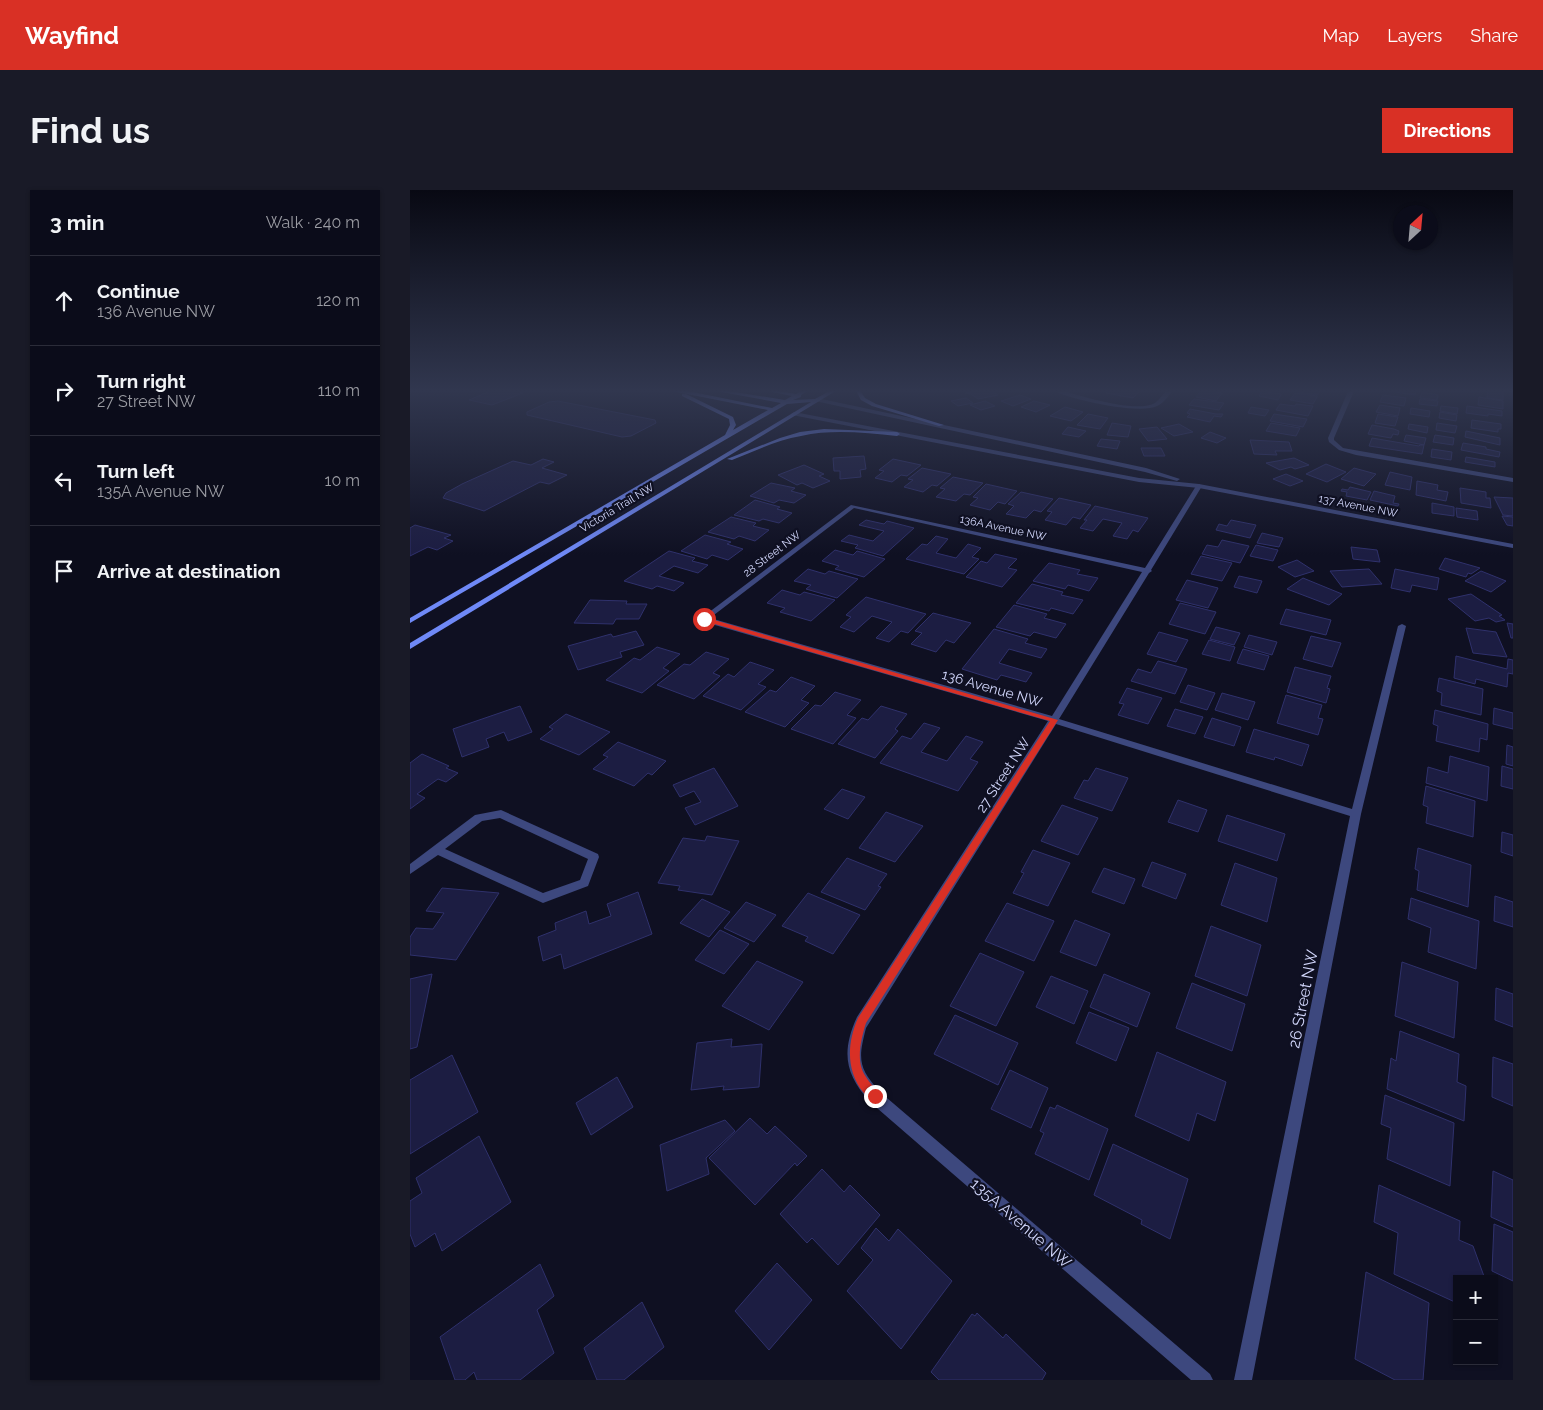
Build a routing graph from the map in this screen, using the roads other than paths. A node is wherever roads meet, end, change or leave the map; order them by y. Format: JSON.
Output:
{"nodes":[{"id":1,"x":712,"y":445,"type":"edge"},
{"id":2,"x":744,"y":445,"type":"edge"},
{"id":3,"x":766,"y":445,"type":"edge"},
{"id":4,"x":953,"y":445,"type":"edge"},
{"id":5,"x":1030,"y":445,"type":"edge"},
{"id":6,"x":1335,"y":445,"type":"edge"},
{"id":7,"x":706,"y":468,"type":"junction"},
{"id":8,"x":1513,"y":480,"type":"edge"},
{"id":9,"x":1199,"y":486,"type":"junction"},
{"id":10,"x":853,"y":506,"type":"joint"},
{"id":11,"x":1513,"y":546,"type":"edge"},
{"id":12,"x":1148,"y":571,"type":"junction"},
{"id":13,"x":704,"y":619,"type":"joint"},
{"id":14,"x":410,"y":620,"type":"edge"},
{"id":15,"x":1402,"y":626,"type":"dead end"},
{"id":16,"x":410,"y":647,"type":"edge"},
{"id":17,"x":1054,"y":720,"type":"junction"},
{"id":18,"x":1356,"y":814,"type":"junction"},
{"id":19,"x":437,"y":850,"type":"junction"},
{"id":20,"x":410,"y":870,"type":"edge"},
{"id":21,"x":854,"y":1056,"type":"joint"},
{"id":22,"x":1204,"y":1380,"type":"edge"},
{"id":23,"x":1242,"y":1380,"type":"edge"}],
"edges":[{"from":1,"to":14,"type":"main road","name":"Victoria Trail NW"},
{"from":2,"to":7,"type":"main road","name":"Victoria Trail NW"},
{"from":3,"to":7,"type":"main road"},
{"from":4,"to":9,"type":"street","name":"137 Avenue NW"},
{"from":5,"to":9,"type":"street","name":"137 Avenue NW"},
{"from":6,"to":8,"type":"street"},
{"from":7,"to":16,"type":"main road","name":"Victoria Trail NW"},
{"from":9,"to":11,"type":"street","name":"137 Avenue NW"},
{"from":9,"to":12,"type":"street","name":"27 Street NW"},
{"from":10,"to":12,"type":"street","name":"136A Avenue NW"},
{"from":10,"to":13,"type":"street","name":"28 Street NW"},
{"from":12,"to":17,"type":"street","name":"27 Street NW"},
{"from":13,"to":17,"type":"street","name":"136 Avenue NW"},
{"from":15,"to":18,"type":"street","name":"26 Street NW"},
{"from":17,"to":18,"type":"street","name":"136 Avenue NW"},
{"from":17,"to":21,"type":"street","name":"27 Street NW"},
{"from":18,"to":23,"type":"street","name":"26 Street NW"},
{"from":19,"to":19,"type":"street"},
{"from":19,"to":20,"type":"street"},
{"from":21,"to":22,"type":"street","name":"135A Avenue NW"}]}
